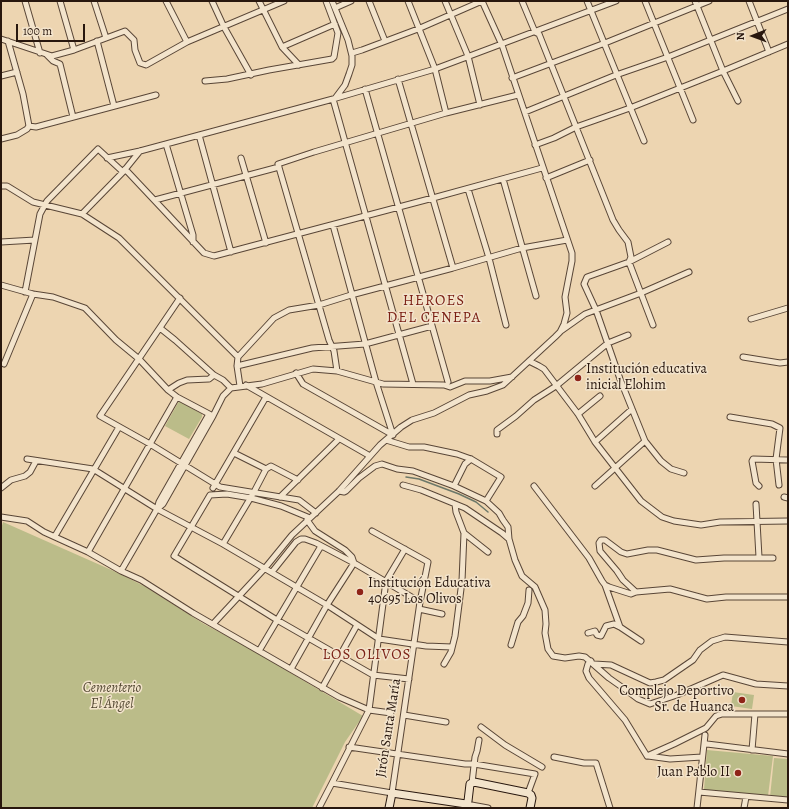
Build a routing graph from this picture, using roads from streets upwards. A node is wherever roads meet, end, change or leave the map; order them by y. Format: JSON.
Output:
{"nodes":[{"id":1,"x":25,"y":1,"type":"edge"},
{"id":2,"x":60,"y":1,"type":"edge"},
{"id":3,"x":94,"y":1,"type":"edge"},
{"id":4,"x":166,"y":1,"type":"edge"},
{"id":5,"x":212,"y":1,"type":"edge"},
{"id":6,"x":259,"y":1,"type":"edge"},
{"id":7,"x":284,"y":1,"type":"edge"},
{"id":8,"x":326,"y":1,"type":"edge"},
{"id":9,"x":332,"y":1,"type":"edge"},
{"id":10,"x":351,"y":1,"type":"edge"},
{"id":11,"x":369,"y":1,"type":"edge"},
{"id":12,"x":408,"y":1,"type":"edge"},
{"id":13,"x":444,"y":1,"type":"edge"},
{"id":14,"x":482,"y":1,"type":"edge"},
{"id":15,"x":522,"y":1,"type":"edge"},
{"id":16,"x":587,"y":1,"type":"edge"},
{"id":17,"x":616,"y":1,"type":"edge"},
{"id":18,"x":645,"y":1,"type":"edge"},
{"id":19,"x":709,"y":1,"type":"edge"},
{"id":20,"x":749,"y":1,"type":"edge"},
{"id":21,"x":696,"y":3,"type":"edge"},
{"id":22,"x":335,"y":8,"type":"junction"},
{"id":23,"x":264,"y":10,"type":"junction"},
{"id":24,"x":788,"y":10,"type":"edge"},
{"id":25,"x":591,"y":11,"type":"junction"},
{"id":26,"x":450,"y":14,"type":"junction"},
{"id":27,"x":757,"y":22,"type":"junction"},
{"id":28,"x":335,"y":24,"type":"junction"},
{"id":29,"x":654,"y":24,"type":"junction"},
{"id":30,"x":224,"y":27,"type":"junction"},
{"id":31,"x":418,"y":29,"type":"junction"},
{"id":32,"x":535,"y":32,"type":"junction"},
{"id":33,"x":338,"y":33,"type":"junction"},
{"id":34,"x":106,"y":38,"type":"junction"},
{"id":35,"x":3,"y":39,"type":"edge"},
{"id":36,"x":348,"y":40,"type":"junction"},
{"id":37,"x":711,"y":40,"type":"junction"},
{"id":38,"x":97,"y":41,"type":"junction"},
{"id":39,"x":385,"y":41,"type":"junction"},
{"id":40,"x":187,"y":42,"type":"junction"},
{"id":41,"x":605,"y":44,"type":"junction"},
{"id":42,"x":788,"y":44,"type":"edge"},
{"id":43,"x":502,"y":45,"type":"junction"},
{"id":44,"x":282,"y":47,"type":"junction"},
{"id":45,"x":74,"y":50,"type":"junction"},
{"id":46,"x":769,"y":52,"type":"junction"},
{"id":47,"x":40,"y":53,"type":"junction"},
{"id":48,"x":352,"y":53,"type":"junction"},
{"id":49,"x":47,"y":55,"type":"junction"},
{"id":50,"x":468,"y":56,"type":"junction"},
{"id":51,"x":668,"y":57,"type":"junction"},
{"id":52,"x":551,"y":63,"type":"junction"},
{"id":53,"x":298,"y":64,"type":"junction"},
{"id":54,"x":435,"y":69,"type":"junction"},
{"id":55,"x":723,"y":71,"type":"junction"},
{"id":56,"x":17,"y":72,"type":"junction"},
{"id":57,"x":251,"y":75,"type":"junction"},
{"id":58,"x":616,"y":75,"type":"junction"},
{"id":59,"x":1,"y":76,"type":"edge"},
{"id":60,"x":512,"y":78,"type":"junction"},
{"id":61,"x":398,"y":79,"type":"junction"},
{"id":62,"x":205,"y":81,"type":"dead end"},
{"id":63,"x":680,"y":88,"type":"junction"},
{"id":64,"x":365,"y":89,"type":"junction"},
{"id":65,"x":518,"y":94,"type":"junction"},
{"id":66,"x":156,"y":95,"type":"dead end"},
{"id":67,"x":564,"y":96,"type":"junction"},
{"id":68,"x":334,"y":98,"type":"junction"},
{"id":69,"x":738,"y":101,"type":"dead end"},
{"id":70,"x":480,"y":104,"type":"junction"},
{"id":71,"x":114,"y":106,"type":"junction"},
{"id":72,"x":630,"y":108,"type":"junction"},
{"id":73,"x":525,"y":112,"type":"junction"},
{"id":74,"x":446,"y":113,"type":"junction"},
{"id":75,"x":74,"y":117,"type":"junction"},
{"id":76,"x":693,"y":120,"type":"dead end"},
{"id":77,"x":411,"y":123,"type":"junction"},
{"id":78,"x":29,"y":126,"type":"junction"},
{"id":79,"x":576,"y":127,"type":"junction"},
{"id":80,"x":378,"y":133,"type":"junction"},
{"id":81,"x":199,"y":135,"type":"junction"},
{"id":82,"x":1,"y":139,"type":"edge"},
{"id":83,"x":644,"y":141,"type":"dead end"},
{"id":84,"x":345,"y":143,"type":"junction"},
{"id":85,"x":166,"y":144,"type":"junction"},
{"id":86,"x":535,"y":145,"type":"junction"},
{"id":87,"x":140,"y":151,"type":"junction"},
{"id":88,"x":106,"y":158,"type":"junction"},
{"id":89,"x":241,"y":158,"type":"dead end"},
{"id":90,"x":590,"y":160,"type":"junction"},
{"id":91,"x":279,"y":167,"type":"junction"},
{"id":92,"x":542,"y":168,"type":"junction"},
{"id":93,"x":124,"y":171,"type":"junction"},
{"id":94,"x":246,"y":176,"type":"junction"},
{"id":95,"x":546,"y":178,"type":"junction"},
{"id":96,"x":503,"y":179,"type":"junction"},
{"id":97,"x":213,"y":185,"type":"junction"},
{"id":98,"x":1,"y":186,"type":"edge"},
{"id":99,"x":468,"y":189,"type":"junction"},
{"id":100,"x":181,"y":193,"type":"junction"},
{"id":101,"x":433,"y":198,"type":"junction"},
{"id":102,"x":155,"y":200,"type":"junction"},
{"id":103,"x":44,"y":206,"type":"junction"},
{"id":104,"x":398,"y":208,"type":"junction"},
{"id":105,"x":82,"y":214,"type":"junction"},
{"id":106,"x":366,"y":216,"type":"junction"},
{"id":107,"x":333,"y":225,"type":"junction"},
{"id":108,"x":298,"y":234,"type":"junction"},
{"id":109,"x":35,"y":240,"type":"junction"},
{"id":110,"x":567,"y":240,"type":"junction"},
{"id":111,"x":1,"y":242,"type":"edge"},
{"id":112,"x":193,"y":242,"type":"junction"},
{"id":113,"x":668,"y":242,"type":"dead end"},
{"id":114,"x":266,"y":243,"type":"junction"},
{"id":115,"x":522,"y":248,"type":"junction"},
{"id":116,"x":231,"y":252,"type":"junction"},
{"id":117,"x":489,"y":258,"type":"junction"},
{"id":118,"x":629,"y":262,"type":"junction"},
{"id":119,"x":453,"y":268,"type":"junction"},
{"id":120,"x":689,"y":272,"type":"dead end"},
{"id":121,"x":419,"y":278,"type":"junction"},
{"id":122,"x":1,"y":285,"type":"edge"},
{"id":123,"x":385,"y":286,"type":"junction"},
{"id":124,"x":25,"y":292,"type":"junction"},
{"id":125,"x":641,"y":293,"type":"junction"},
{"id":126,"x":34,"y":294,"type":"junction"},
{"id":127,"x":351,"y":295,"type":"junction"},
{"id":128,"x":536,"y":296,"type":"dead end"},
{"id":129,"x":180,"y":298,"type":"junction"},
{"id":130,"x":319,"y":304,"type":"junction"},
{"id":131,"x":788,"y":308,"type":"edge"},
{"id":132,"x":596,"y":310,"type":"junction"},
{"id":133,"x":751,"y":319,"type":"dead end"},
{"id":134,"x":506,"y":325,"type":"dead end"},
{"id":135,"x":653,"y":325,"type":"dead end"},
{"id":136,"x":432,"y":326,"type":"junction"},
{"id":137,"x":160,"y":328,"type":"junction"},
{"id":138,"x":560,"y":332,"type":"junction"},
{"id":139,"x":399,"y":335,"type":"junction"},
{"id":140,"x":628,"y":335,"type":"dead end"},
{"id":141,"x":608,"y":343,"type":"junction"},
{"id":142,"x":365,"y":344,"type":"junction"},
{"id":143,"x":331,"y":346,"type":"junction"},
{"id":144,"x":238,"y":357,"type":"junction"},
{"id":145,"x":743,"y":357,"type":"dead end"},
{"id":146,"x":138,"y":359,"type":"junction"},
{"id":147,"x":528,"y":361,"type":"junction"},
{"id":148,"x":788,"y":362,"type":"edge"},
{"id":149,"x":4,"y":364,"type":"dead end"},
{"id":150,"x":237,"y":366,"type":"junction"},
{"id":151,"x":337,"y":371,"type":"junction"},
{"id":152,"x":296,"y":373,"type":"junction"},
{"id":153,"x":214,"y":375,"type":"junction"},
{"id":154,"x":514,"y":376,"type":"junction"},
{"id":155,"x":376,"y":382,"type":"junction"},
{"id":156,"x":448,"y":382,"type":"dead end"},
{"id":157,"x":413,"y":384,"type":"junction"},
{"id":158,"x":246,"y":385,"type":"junction"},
{"id":159,"x":240,"y":386,"type":"junction"},
{"id":160,"x":556,"y":386,"type":"junction"},
{"id":161,"x":231,"y":388,"type":"junction"},
{"id":162,"x":168,"y":390,"type":"junction"},
{"id":163,"x":600,"y":396,"type":"dead end"},
{"id":164,"x":177,"y":397,"type":"junction"},
{"id":165,"x":266,"y":397,"type":"junction"},
{"id":166,"x":632,"y":409,"type":"junction"},
{"id":167,"x":578,"y":414,"type":"junction"},
{"id":168,"x":211,"y":415,"type":"junction"},
{"id":169,"x":730,"y":417,"type":"dead end"},
{"id":170,"x":118,"y":427,"type":"junction"},
{"id":171,"x":497,"y":434,"type":"dead end"},
{"id":172,"x":393,"y":435,"type":"junction"},
{"id":173,"x":339,"y":439,"type":"junction"},
{"id":174,"x":386,"y":440,"type":"junction"},
{"id":175,"x":596,"y":442,"type":"junction"},
{"id":176,"x":645,"y":442,"type":"junction"},
{"id":177,"x":150,"y":444,"type":"junction"},
{"id":178,"x":234,"y":453,"type":"junction"},
{"id":179,"x":370,"y":456,"type":"junction"},
{"id":180,"x":27,"y":459,"type":"dead end"},
{"id":181,"x":471,"y":459,"type":"junction"},
{"id":182,"x":776,"y":459,"type":"junction"},
{"id":183,"x":36,"y":460,"type":"junction"},
{"id":184,"x":788,"y":460,"type":"edge"},
{"id":185,"x":182,"y":464,"type":"junction"},
{"id":186,"x":266,"y":469,"type":"junction"},
{"id":187,"x":616,"y":469,"type":"junction"},
{"id":188,"x":93,"y":470,"type":"junction"},
{"id":189,"x":684,"y":473,"type":"dead end"},
{"id":190,"x":298,"y":480,"type":"junction"},
{"id":191,"x":403,"y":484,"type":"dead end"},
{"id":192,"x":779,"y":485,"type":"dead end"},
{"id":193,"x":214,"y":486,"type":"junction"},
{"id":194,"x":454,"y":486,"type":"junction"},
{"id":195,"x":534,"y":486,"type":"dead end"},
{"id":196,"x":595,"y":486,"type":"dead end"},
{"id":197,"x":760,"y":486,"type":"dead end"},
{"id":198,"x":1,"y":488,"type":"edge"},
{"id":199,"x":124,"y":488,"type":"junction"},
{"id":200,"x":339,"y":491,"type":"junction"},
{"id":201,"x":253,"y":495,"type":"junction"},
{"id":202,"x":280,"y":497,"type":"junction"},
{"id":203,"x":486,"y":501,"type":"junction"},
{"id":204,"x":455,"y":504,"type":"junction"},
{"id":205,"x":756,"y":504,"type":"dead end"},
{"id":206,"x":157,"y":508,"type":"junction"},
{"id":207,"x":312,"y":516,"type":"junction"},
{"id":208,"x":1,"y":517,"type":"edge"},
{"id":209,"x":788,"y":521,"type":"edge"},
{"id":210,"x":756,"y":522,"type":"junction"},
{"id":211,"x":191,"y":527,"type":"junction"},
{"id":212,"x":372,"y":531,"type":"dead end"},
{"id":213,"x":464,"y":533,"type":"junction"},
{"id":214,"x":55,"y":536,"type":"junction"},
{"id":215,"x":510,"y":539,"type":"junction"},
{"id":216,"x":224,"y":544,"type":"junction"},
{"id":217,"x":321,"y":546,"type":"junction"},
{"id":218,"x":405,"y":549,"type":"junction"},
{"id":219,"x":88,"y":552,"type":"junction"},
{"id":220,"x":488,"y":552,"type":"dead end"},
{"id":221,"x":759,"y":557,"type":"junction"},
{"id":222,"x":773,"y":558,"type":"dead end"},
{"id":223,"x":354,"y":563,"type":"junction"},
{"id":224,"x":265,"y":568,"type":"junction"},
{"id":225,"x":121,"y":571,"type":"junction"},
{"id":226,"x":272,"y":572,"type":"junction"},
{"id":227,"x":386,"y":581,"type":"junction"},
{"id":228,"x":605,"y":585,"type":"junction"},
{"id":229,"x":297,"y":588,"type":"junction"},
{"id":230,"x":529,"y":590,"type":"dead end"},
{"id":231,"x":636,"y":592,"type":"junction"},
{"id":232,"x":239,"y":595,"type":"junction"},
{"id":233,"x":788,"y":597,"type":"edge"},
{"id":234,"x":420,"y":602,"type":"junction"},
{"id":235,"x":327,"y":605,"type":"junction"},
{"id":236,"x":419,"y":610,"type":"junction"},
{"id":237,"x":442,"y":614,"type":"dead end"},
{"id":238,"x":277,"y":620,"type":"junction"},
{"id":239,"x":213,"y":624,"type":"junction"},
{"id":240,"x":357,"y":625,"type":"junction"},
{"id":241,"x":620,"y":627,"type":"junction"},
{"id":242,"x":588,"y":632,"type":"dead end"},
{"id":243,"x":309,"y":638,"type":"junction"},
{"id":244,"x":379,"y":639,"type":"junction"},
{"id":245,"x":641,"y":641,"type":"dead end"},
{"id":246,"x":788,"y":642,"type":"edge"},
{"id":247,"x":414,"y":644,"type":"junction"},
{"id":248,"x":511,"y":645,"type":"dead end"},
{"id":249,"x":452,"y":647,"type":"junction"},
{"id":250,"x":259,"y":651,"type":"junction"},
{"id":251,"x":340,"y":656,"type":"junction"},
{"id":252,"x":590,"y":663,"type":"junction"},
{"id":253,"x":444,"y":664,"type":"dead end"},
{"id":254,"x":291,"y":669,"type":"junction"},
{"id":255,"x":373,"y":674,"type":"junction"},
{"id":256,"x":409,"y":679,"type":"junction"},
{"id":257,"x":788,"y":686,"type":"edge"},
{"id":258,"x":322,"y":688,"type":"junction"},
{"id":259,"x":368,"y":710,"type":"junction"},
{"id":260,"x":391,"y":713,"type":"dead end"},
{"id":261,"x":755,"y":714,"type":"junction"},
{"id":262,"x":788,"y":714,"type":"edge"},
{"id":263,"x":404,"y":715,"type":"junction"},
{"id":264,"x":446,"y":722,"type":"dead end"},
{"id":265,"x":481,"y":727,"type":"dead end"},
{"id":266,"x":705,"y":735,"type":"dead end"},
{"id":267,"x":479,"y":740,"type":"dead end"},
{"id":268,"x":704,"y":745,"type":"junction"},
{"id":269,"x":349,"y":747,"type":"junction"},
{"id":270,"x":752,"y":750,"type":"junction"},
{"id":271,"x":397,"y":754,"type":"junction"},
{"id":272,"x":788,"y":754,"type":"edge"},
{"id":273,"x":647,"y":756,"type":"junction"},
{"id":274,"x":554,"y":757,"type":"dead end"},
{"id":275,"x":702,"y":757,"type":"junction"},
{"id":276,"x":474,"y":764,"type":"junction"},
{"id":277,"x":542,"y":767,"type":"dead end"},
{"id":278,"x":332,"y":783,"type":"junction"},
{"id":279,"x":472,"y":783,"type":"junction"},
{"id":280,"x":528,"y":792,"type":"junction"},
{"id":281,"x":699,"y":792,"type":"junction"},
{"id":282,"x":392,"y":793,"type":"junction"},
{"id":283,"x":746,"y":797,"type":"junction"},
{"id":284,"x":788,"y":800,"type":"edge"},
{"id":285,"x":466,"y":806,"type":"edge"},
{"id":286,"x":319,"y":808,"type":"edge"},
{"id":287,"x":389,"y":808,"type":"edge"},
{"id":288,"x":488,"y":808,"type":"edge"},
{"id":289,"x":530,"y":808,"type":"edge"},
{"id":290,"x":610,"y":808,"type":"edge"},
{"id":291,"x":697,"y":808,"type":"edge"},
{"id":292,"x":744,"y":808,"type":"edge"}],
"edges":[{"from":1,"to":47,"type":"street"},
{"from":2,"to":45,"type":"street"},
{"from":3,"to":34,"type":"street"},
{"from":4,"to":40,"type":"street"},
{"from":5,"to":30,"type":"street"},
{"from":6,"to":23,"type":"street"},
{"from":7,"to":23,"type":"street"},
{"from":8,"to":28,"type":"street"},
{"from":9,"to":22,"type":"street"},
{"from":10,"to":22,"type":"street"},
{"from":11,"to":39,"type":"street"},
{"from":12,"to":31,"type":"street"},
{"from":13,"to":26,"type":"street"},
{"from":14,"to":26,"type":"street"},
{"from":14,"to":43,"type":"street"},
{"from":15,"to":32,"type":"street"},
{"from":16,"to":25,"type":"street"},
{"from":17,"to":25,"type":"street"},
{"from":18,"to":29,"type":"street"},
{"from":19,"to":21,"type":"street"},
{"from":20,"to":27,"type":"street"},
{"from":21,"to":29,"type":"street"},
{"from":21,"to":37,"type":"street"},
{"from":22,"to":36,"type":"street"},
{"from":23,"to":30,"type":"street"},
{"from":23,"to":44,"type":"street"},
{"from":24,"to":27,"type":"street"},
{"from":25,"to":32,"type":"street"},
{"from":25,"to":41,"type":"street"},
{"from":26,"to":31,"type":"street"},
{"from":26,"to":50,"type":"street"},
{"from":27,"to":37,"type":"street"},
{"from":27,"to":46,"type":"street"},
{"from":28,"to":33,"type":"street"},
{"from":28,"to":44,"type":"street"},
{"from":29,"to":41,"type":"street"},
{"from":29,"to":51,"type":"street"},
{"from":30,"to":40,"type":"street"},
{"from":30,"to":57,"type":"street"},
{"from":31,"to":39,"type":"street"},
{"from":31,"to":54,"type":"street"},
{"from":32,"to":43,"type":"street"},
{"from":32,"to":52,"type":"street"},
{"from":33,"to":36,"type":"street"},
{"from":33,"to":53,"type":"street"},
{"from":34,"to":38,"type":"street"},
{"from":34,"to":40,"type":"street"},
{"from":35,"to":47,"type":"street"},
{"from":35,"to":56,"type":"street"},
{"from":36,"to":48,"type":"street"},
{"from":37,"to":51,"type":"street"},
{"from":37,"to":55,"type":"street"},
{"from":38,"to":45,"type":"street"},
{"from":38,"to":71,"type":"street"},
{"from":39,"to":48,"type":"street"},
{"from":41,"to":52,"type":"street"},
{"from":41,"to":58,"type":"street"},
{"from":42,"to":46,"type":"street"},
{"from":43,"to":50,"type":"street"},
{"from":43,"to":60,"type":"street"},
{"from":44,"to":53,"type":"street"},
{"from":45,"to":49,"type":"street"},
{"from":46,"to":55,"type":"street"},
{"from":47,"to":49,"type":"street"},
{"from":48,"to":68,"type":"street"},
{"from":49,"to":75,"type":"street"},
{"from":50,"to":54,"type":"street"},
{"from":50,"to":70,"type":"street"},
{"from":51,"to":58,"type":"street"},
{"from":51,"to":63,"type":"street"},
{"from":52,"to":60,"type":"street"},
{"from":52,"to":67,"type":"street"},
{"from":53,"to":57,"type":"street"},
{"from":54,"to":61,"type":"street"},
{"from":54,"to":74,"type":"street"},
{"from":55,"to":63,"type":"street"},
{"from":55,"to":69,"type":"street"},
{"from":56,"to":59,"type":"street"},
{"from":56,"to":78,"type":"street"},
{"from":57,"to":62,"type":"street"},
{"from":58,"to":67,"type":"street"},
{"from":58,"to":72,"type":"street"},
{"from":60,"to":65,"type":"street"},
{"from":61,"to":64,"type":"street"},
{"from":61,"to":77,"type":"street"},
{"from":63,"to":72,"type":"street"},
{"from":63,"to":76,"type":"street"},
{"from":64,"to":68,"type":"street"},
{"from":64,"to":80,"type":"street"},
{"from":65,"to":70,"type":"street"},
{"from":65,"to":73,"type":"street"},
{"from":66,"to":71,"type":"street"},
{"from":67,"to":73,"type":"street"},
{"from":67,"to":79,"type":"street"},
{"from":68,"to":81,"type":"street"},
{"from":68,"to":84,"type":"street"},
{"from":70,"to":74,"type":"street"},
{"from":71,"to":75,"type":"street"},
{"from":72,"to":79,"type":"street"},
{"from":72,"to":83,"type":"street"},
{"from":73,"to":86,"type":"street"},
{"from":74,"to":77,"type":"street"},
{"from":75,"to":78,"type":"street"},
{"from":77,"to":80,"type":"street"},
{"from":77,"to":101,"type":"street"},
{"from":78,"to":82,"type":"street"},
{"from":79,"to":86,"type":"street"},
{"from":79,"to":90,"type":"street"},
{"from":80,"to":84,"type":"street"},
{"from":80,"to":104,"type":"street"},
{"from":81,"to":85,"type":"street"},
{"from":81,"to":97,"type":"street"},
{"from":84,"to":91,"type":"street"},
{"from":84,"to":106,"type":"street"},
{"from":85,"to":87,"type":"street"},
{"from":85,"to":100,"type":"street"},
{"from":86,"to":92,"type":"street"},
{"from":87,"to":88,"type":"street"},
{"from":87,"to":93,"type":"street"},
{"from":88,"to":93,"type":"street"},
{"from":88,"to":103,"type":"street"},
{"from":89,"to":94,"type":"street"},
{"from":90,"to":95,"type":"street"},
{"from":90,"to":118,"type":"street"},
{"from":91,"to":94,"type":"street"},
{"from":91,"to":108,"type":"street"},
{"from":92,"to":95,"type":"street"},
{"from":92,"to":96,"type":"street"},
{"from":93,"to":102,"type":"street"},
{"from":93,"to":105,"type":"street"},
{"from":94,"to":97,"type":"street"},
{"from":94,"to":114,"type":"street"},
{"from":95,"to":110,"type":"street"},
{"from":96,"to":99,"type":"street"},
{"from":96,"to":115,"type":"street"},
{"from":97,"to":100,"type":"street"},
{"from":97,"to":116,"type":"street"},
{"from":98,"to":103,"type":"street"},
{"from":99,"to":101,"type":"street"},
{"from":99,"to":117,"type":"street"},
{"from":100,"to":102,"type":"street"},
{"from":100,"to":112,"type":"street"},
{"from":101,"to":104,"type":"street"},
{"from":101,"to":119,"type":"street"},
{"from":102,"to":112,"type":"street"},
{"from":103,"to":105,"type":"street"},
{"from":103,"to":109,"type":"street"},
{"from":104,"to":106,"type":"street"},
{"from":104,"to":121,"type":"street"},
{"from":105,"to":129,"type":"street"},
{"from":106,"to":107,"type":"street"},
{"from":106,"to":123,"type":"street"},
{"from":107,"to":108,"type":"street"},
{"from":107,"to":127,"type":"street"},
{"from":108,"to":114,"type":"street"},
{"from":108,"to":130,"type":"street"},
{"from":109,"to":111,"type":"street"},
{"from":109,"to":124,"type":"street"},
{"from":110,"to":115,"type":"street"},
{"from":110,"to":138,"type":"street"},
{"from":112,"to":116,"type":"street"},
{"from":113,"to":118,"type":"street"},
{"from":114,"to":116,"type":"street"},
{"from":115,"to":117,"type":"street"},
{"from":115,"to":128,"type":"street"},
{"from":117,"to":119,"type":"street"},
{"from":117,"to":134,"type":"street"},
{"from":118,"to":125,"type":"street"},
{"from":118,"to":132,"type":"street"},
{"from":119,"to":121,"type":"street"},
{"from":120,"to":125,"type":"street"},
{"from":121,"to":123,"type":"street"},
{"from":121,"to":136,"type":"street"},
{"from":122,"to":124,"type":"street"},
{"from":123,"to":127,"type":"street"},
{"from":123,"to":139,"type":"street"},
{"from":124,"to":126,"type":"street"},
{"from":125,"to":132,"type":"street"},
{"from":125,"to":135,"type":"street"},
{"from":126,"to":146,"type":"street"},
{"from":126,"to":149,"type":"street"},
{"from":127,"to":130,"type":"street"},
{"from":127,"to":142,"type":"street"},
{"from":129,"to":137,"type":"street"},
{"from":129,"to":144,"type":"street"},
{"from":130,"to":143,"type":"street"},
{"from":130,"to":144,"type":"street"},
{"from":131,"to":133,"type":"street"},
{"from":132,"to":138,"type":"street"},
{"from":132,"to":141,"type":"street"},
{"from":136,"to":139,"type":"street"},
{"from":136,"to":156,"type":"street"},
{"from":137,"to":146,"type":"street"},
{"from":137,"to":153,"type":"street"},
{"from":138,"to":147,"type":"street"},
{"from":139,"to":142,"type":"street"},
{"from":139,"to":157,"type":"street"},
{"from":140,"to":141,"type":"street"},
{"from":141,"to":160,"type":"street"},
{"from":141,"to":166,"type":"street"},
{"from":142,"to":143,"type":"street"},
{"from":142,"to":155,"type":"street"},
{"from":143,"to":150,"type":"street"},
{"from":143,"to":151,"type":"street"},
{"from":144,"to":150,"type":"street"},
{"from":145,"to":148,"type":"street"},
{"from":146,"to":162,"type":"street"},
{"from":146,"to":170,"type":"street"},
{"from":147,"to":154,"type":"street"},
{"from":147,"to":160,"type":"street"},
{"from":150,"to":159,"type":"street"},
{"from":151,"to":152,"type":"street"},
{"from":151,"to":155,"type":"street"},
{"from":152,"to":158,"type":"street"},
{"from":152,"to":172,"type":"street"},
{"from":153,"to":161,"type":"street"},
{"from":153,"to":162,"type":"street"},
{"from":154,"to":157,"type":"street"},
{"from":154,"to":172,"type":"street"},
{"from":155,"to":157,"type":"street"},
{"from":155,"to":172,"type":"street"},
{"from":158,"to":159,"type":"street"},
{"from":158,"to":165,"type":"street"},
{"from":159,"to":161,"type":"street"},
{"from":160,"to":167,"type":"street"},
{"from":160,"to":171,"type":"street"},
{"from":161,"to":168,"type":"street"},
{"from":162,"to":164,"type":"street"},
{"from":163,"to":167,"type":"street"},
{"from":164,"to":168,"type":"street"},
{"from":164,"to":177,"type":"street"},
{"from":165,"to":173,"type":"street"},
{"from":165,"to":178,"type":"street"},
{"from":166,"to":175,"type":"street"},
{"from":166,"to":176,"type":"street"},
{"from":167,"to":175,"type":"street"},
{"from":168,"to":185,"type":"street"},
{"from":169,"to":182,"type":"street"},
{"from":170,"to":177,"type":"street"},
{"from":170,"to":188,"type":"street"},
{"from":172,"to":174,"type":"street"},
{"from":173,"to":179,"type":"street"},
{"from":173,"to":190,"type":"street"},
{"from":174,"to":179,"type":"street"},
{"from":174,"to":181,"type":"street"},
{"from":175,"to":187,"type":"street"},
{"from":176,"to":187,"type":"street"},
{"from":176,"to":189,"type":"street"},
{"from":177,"to":185,"type":"street"},
{"from":177,"to":199,"type":"street"},
{"from":178,"to":186,"type":"street"},
{"from":178,"to":193,"type":"street"},
{"from":179,"to":200,"type":"street"},
{"from":180,"to":183,"type":"street"},
{"from":181,"to":194,"type":"street"},
{"from":181,"to":203,"type":"street"},
{"from":182,"to":184,"type":"street"},
{"from":182,"to":192,"type":"street"},
{"from":182,"to":197,"type":"street"},
{"from":183,"to":188,"type":"street"},
{"from":183,"to":198,"type":"street"},
{"from":185,"to":193,"type":"street"},
{"from":185,"to":206,"type":"street"},
{"from":185,"to":206,"type":"street"},
{"from":186,"to":190,"type":"street"},
{"from":186,"to":201,"type":"street"},
{"from":187,"to":196,"type":"street"},
{"from":187,"to":210,"type":"street"},
{"from":188,"to":199,"type":"street"},
{"from":188,"to":214,"type":"street"},
{"from":190,"to":202,"type":"street"},
{"from":191,"to":204,"type":"street"},
{"from":193,"to":201,"type":"street"},
{"from":194,"to":200,"type":"street"},
{"from":194,"to":203,"type":"street"},
{"from":195,"to":228,"type":"street"},
{"from":199,"to":206,"type":"street"},
{"from":199,"to":219,"type":"street"},
{"from":200,"to":207,"type":"street"},
{"from":201,"to":202,"type":"street"},
{"from":201,"to":207,"type":"street"},
{"from":201,"to":211,"type":"street"},
{"from":201,"to":216,"type":"street"},
{"from":202,"to":207,"type":"street"},
{"from":203,"to":215,"type":"street"},
{"from":204,"to":213,"type":"street"},
{"from":204,"to":215,"type":"street"},
{"from":205,"to":210,"type":"street"},
{"from":206,"to":211,"type":"street"},
{"from":206,"to":225,"type":"street"},
{"from":207,"to":223,"type":"street"},
{"from":207,"to":224,"type":"street"},
{"from":208,"to":214,"type":"street"},
{"from":209,"to":210,"type":"street"},
{"from":210,"to":221,"type":"street"},
{"from":211,"to":216,"type":"street"},
{"from":211,"to":232,"type":"street"},
{"from":212,"to":218,"type":"street"},
{"from":213,"to":220,"type":"street"},
{"from":213,"to":249,"type":"street"},
{"from":214,"to":219,"type":"street"},
{"from":215,"to":252,"type":"street"},
{"from":216,"to":224,"type":"street"},
{"from":217,"to":223,"type":"street"},
{"from":217,"to":226,"type":"street"},
{"from":217,"to":229,"type":"street"},
{"from":218,"to":227,"type":"street"},
{"from":218,"to":234,"type":"street","name":"Jirón Santa María"},
{"from":219,"to":225,"type":"street"},
{"from":221,"to":222,"type":"street"},
{"from":221,"to":231,"type":"street"},
{"from":223,"to":227,"type":"street"},
{"from":223,"to":235,"type":"street"},
{"from":224,"to":226,"type":"street"},
{"from":224,"to":232,"type":"street"},
{"from":225,"to":239,"type":"street"},
{"from":226,"to":229,"type":"street"},
{"from":227,"to":234,"type":"street"},
{"from":227,"to":244,"type":"street"},
{"from":228,"to":231,"type":"street"},
{"from":228,"to":241,"type":"street"},
{"from":229,"to":235,"type":"street"},
{"from":229,"to":238,"type":"street"},
{"from":230,"to":248,"type":"street"},
{"from":231,"to":233,"type":"street"},
{"from":232,"to":238,"type":"street"},
{"from":232,"to":239,"type":"street"},
{"from":234,"to":236,"type":"street","name":"Jirón Santa María"},
{"from":235,"to":240,"type":"street"},
{"from":235,"to":243,"type":"street"},
{"from":236,"to":237,"type":"street"},
{"from":236,"to":247,"type":"street","name":"Jirón Santa María"},
{"from":238,"to":243,"type":"street"},
{"from":238,"to":250,"type":"street"},
{"from":239,"to":250,"type":"street"},
{"from":240,"to":244,"type":"street"},
{"from":240,"to":251,"type":"street"},
{"from":241,"to":242,"type":"street"},
{"from":241,"to":245,"type":"street"},
{"from":243,"to":251,"type":"street"},
{"from":243,"to":254,"type":"street"},
{"from":244,"to":247,"type":"street"},
{"from":244,"to":255,"type":"street"},
{"from":246,"to":252,"type":"street"},
{"from":247,"to":249,"type":"street"},
{"from":247,"to":256,"type":"street","name":"Jirón Santa María"},
{"from":249,"to":253,"type":"street"},
{"from":250,"to":254,"type":"street"},
{"from":251,"to":255,"type":"street"},
{"from":251,"to":258,"type":"street"},
{"from":252,"to":257,"type":"street"},
{"from":252,"to":273,"type":"street"},
{"from":254,"to":258,"type":"street"},
{"from":255,"to":256,"type":"street"},
{"from":255,"to":259,"type":"street"},
{"from":256,"to":263,"type":"street","name":"Jirón Santa María"},
{"from":258,"to":259,"type":"street"},
{"from":259,"to":260,"type":"street"},
{"from":259,"to":269,"type":"street"},
{"from":261,"to":262,"type":"street"},
{"from":261,"to":270,"type":"street"},
{"from":261,"to":273,"type":"street"},
{"from":263,"to":264,"type":"street"},
{"from":263,"to":271,"type":"street","name":"Jirón Santa María"},
{"from":265,"to":277,"type":"street"},
{"from":266,"to":268,"type":"street"},
{"from":267,"to":276,"type":"street"},
{"from":268,"to":270,"type":"street"},
{"from":268,"to":275,"type":"street"},
{"from":269,"to":271,"type":"street"},
{"from":269,"to":278,"type":"street"},
{"from":270,"to":272,"type":"street"},
{"from":271,"to":276,"type":"street"},
{"from":271,"to":282,"type":"street","name":"Jirón Santa María"},
{"from":273,"to":275,"type":"street"},
{"from":274,"to":290,"type":"street"},
{"from":275,"to":281,"type":"street"},
{"from":276,"to":279,"type":"street"},
{"from":276,"to":280,"type":"street"},
{"from":278,"to":282,"type":"street"},
{"from":278,"to":286,"type":"street"},
{"from":279,"to":280,"type":"street"},
{"from":279,"to":285,"type":"street"},
{"from":280,"to":289,"type":"street"},
{"from":281,"to":283,"type":"street"},
{"from":281,"to":291,"type":"street"},
{"from":282,"to":285,"type":"street"},
{"from":282,"to":287,"type":"street"},
{"from":283,"to":284,"type":"street"},
{"from":283,"to":292,"type":"street"},
{"from":285,"to":288,"type":"street"}]}
